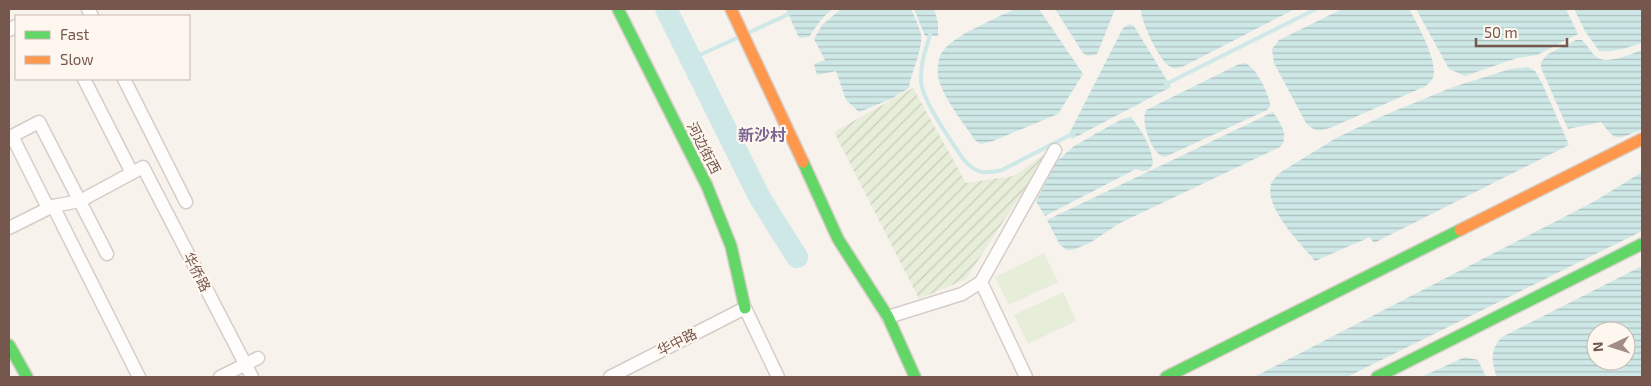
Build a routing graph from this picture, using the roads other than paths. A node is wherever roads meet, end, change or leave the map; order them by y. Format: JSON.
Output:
{"nodes":[{"id":1,"x":618,"y":9,"type":"edge"},
{"id":2,"x":731,"y":9,"type":"edge"},
{"id":3,"x":85,"y":80,"type":"edge"},
{"id":4,"x":125,"y":80,"type":"edge"},
{"id":5,"x":1642,"y":139,"type":"edge"},
{"id":6,"x":1055,"y":150,"type":"dead end"},
{"id":7,"x":137,"y":170,"type":"junction"},
{"id":8,"x":80,"y":201,"type":"junction"},
{"id":9,"x":186,"y":202,"type":"dead end"},
{"id":10,"x":50,"y":207,"type":"junction"},
{"id":11,"x":9,"y":228,"type":"edge"},
{"id":12,"x":1642,"y":244,"type":"edge"},
{"id":13,"x":107,"y":254,"type":"dead end"},
{"id":14,"x":981,"y":282,"type":"junction"},
{"id":15,"x":745,"y":308,"type":"junction"},
{"id":16,"x":888,"y":317,"type":"junction"},
{"id":17,"x":9,"y":345,"type":"edge"},
{"id":18,"x":258,"y":358,"type":"dead end"},
{"id":19,"x":27,"y":377,"type":"edge"},
{"id":20,"x":139,"y":377,"type":"edge"},
{"id":21,"x":220,"y":377,"type":"edge"},
{"id":22,"x":252,"y":377,"type":"edge"},
{"id":23,"x":610,"y":377,"type":"edge"},
{"id":24,"x":778,"y":377,"type":"edge"},
{"id":25,"x":915,"y":377,"type":"edge"},
{"id":26,"x":1026,"y":377,"type":"edge"},
{"id":27,"x":1166,"y":377,"type":"edge"},
{"id":28,"x":1377,"y":377,"type":"edge"}],
"edges":[{"from":1,"to":15,"type":"main road","name":"河边街西"},
{"from":2,"to":16,"type":"main road"},
{"from":3,"to":7,"type":"street","name":"华侨路"},
{"from":4,"to":9,"type":"street"},
{"from":5,"to":27,"type":"main road"},
{"from":6,"to":14,"type":"street"},
{"from":7,"to":8,"type":"street"},
{"from":7,"to":22,"type":"street","name":"华侨路"},
{"from":8,"to":10,"type":"street"},
{"from":8,"to":10,"type":"street"},
{"from":8,"to":13,"type":"street"},
{"from":10,"to":11,"type":"street"},
{"from":10,"to":20,"type":"street"},
{"from":12,"to":28,"type":"main road"},
{"from":14,"to":16,"type":"street"},
{"from":14,"to":26,"type":"street"},
{"from":15,"to":23,"type":"street","name":"华中路"},
{"from":15,"to":24,"type":"street"},
{"from":16,"to":25,"type":"main road"},
{"from":17,"to":19,"type":"main road"},
{"from":18,"to":21,"type":"street"}]}
